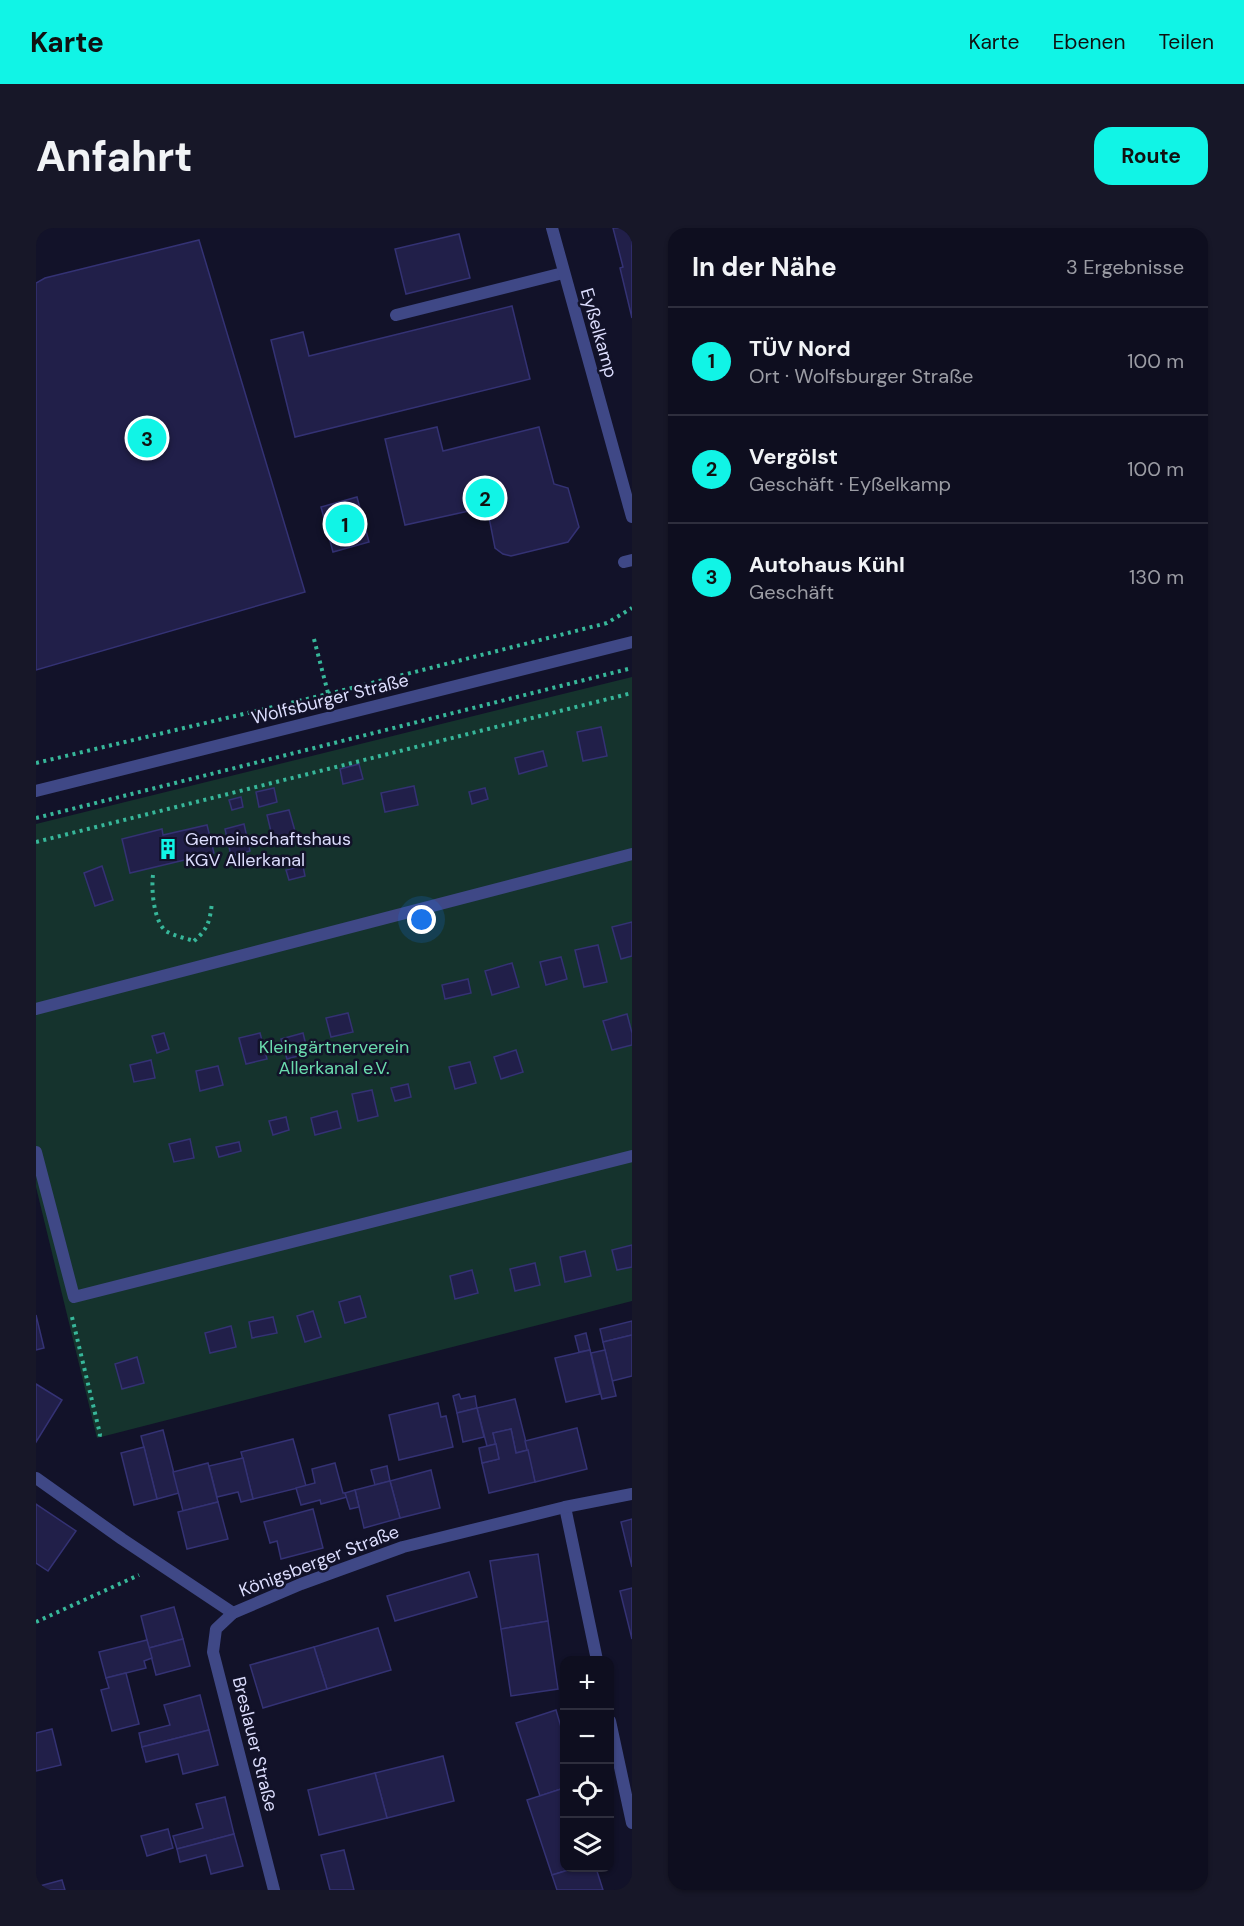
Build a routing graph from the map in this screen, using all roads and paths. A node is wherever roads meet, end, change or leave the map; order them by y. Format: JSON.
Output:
{"nodes":[{"id":1,"x":552,"y":228,"type":"edge"},
{"id":2,"x":563,"y":273,"type":"junction"},
{"id":3,"x":396,"y":315,"type":"dead end"},
{"id":4,"x":632,"y":517,"type":"edge"},
{"id":5,"x":632,"y":608,"type":"edge"},
{"id":6,"x":314,"y":639,"type":"dead end"},
{"id":7,"x":632,"y":642,"type":"edge"},
{"id":8,"x":632,"y":668,"type":"edge"},
{"id":9,"x":632,"y":693,"type":"edge"},
{"id":10,"x":328,"y":694,"type":"junction"},
{"id":11,"x":36,"y":763,"type":"edge"},
{"id":12,"x":36,"y":791,"type":"edge"},
{"id":13,"x":36,"y":818,"type":"edge"},
{"id":14,"x":36,"y":842,"type":"edge"},
{"id":15,"x":632,"y":855,"type":"edge"},
{"id":16,"x":153,"y":875,"type":"dead end"},
{"id":17,"x":212,"y":902,"type":"dead end"},
{"id":18,"x":36,"y":1009,"type":"edge"},
{"id":19,"x":36,"y":1152,"type":"edge"},
{"id":20,"x":632,"y":1156,"type":"edge"},
{"id":21,"x":74,"y":1296,"type":"junction"},
{"id":22,"x":99,"y":1440,"type":"dead end"},
{"id":23,"x":36,"y":1478,"type":"edge"},
{"id":24,"x":632,"y":1494,"type":"edge"},
{"id":25,"x":565,"y":1507,"type":"junction"},
{"id":26,"x":160,"y":1564,"type":"junction"},
{"id":27,"x":233,"y":1613,"type":"junction"},
{"id":28,"x":36,"y":1623,"type":"edge"},
{"id":29,"x":596,"y":1656,"type":"edge"},
{"id":30,"x":614,"y":1743,"type":"edge"},
{"id":31,"x":632,"y":1823,"type":"edge"},
{"id":32,"x":274,"y":1890,"type":"edge"}],
"edges":[{"from":1,"to":2,"type":"street","name":"Eyßelkamp"},
{"from":2,"to":3,"type":"street"},
{"from":2,"to":4,"type":"street","name":"Eyßelkamp"},
{"from":5,"to":10,"type":"path"},
{"from":6,"to":10,"type":"path"},
{"from":7,"to":12,"type":"street","name":"Wolfsburger Straße"},
{"from":8,"to":13,"type":"path"},
{"from":9,"to":14,"type":"path"},
{"from":10,"to":11,"type":"path"},
{"from":15,"to":18,"type":"street"},
{"from":16,"to":17,"type":"path"},
{"from":19,"to":21,"type":"street"},
{"from":20,"to":21,"type":"street"},
{"from":21,"to":22,"type":"path"},
{"from":23,"to":26,"type":"street","name":"Königsberger Straße"},
{"from":24,"to":25,"type":"street","name":"Königsberger Straße"},
{"from":25,"to":27,"type":"street","name":"Königsberger Straße"},
{"from":25,"to":29,"type":"street"},
{"from":26,"to":27,"type":"street","name":"Königsberger Straße"},
{"from":26,"to":28,"type":"path"},
{"from":27,"to":32,"type":"street","name":"Breslauer Straße"},
{"from":30,"to":31,"type":"street"}]}
